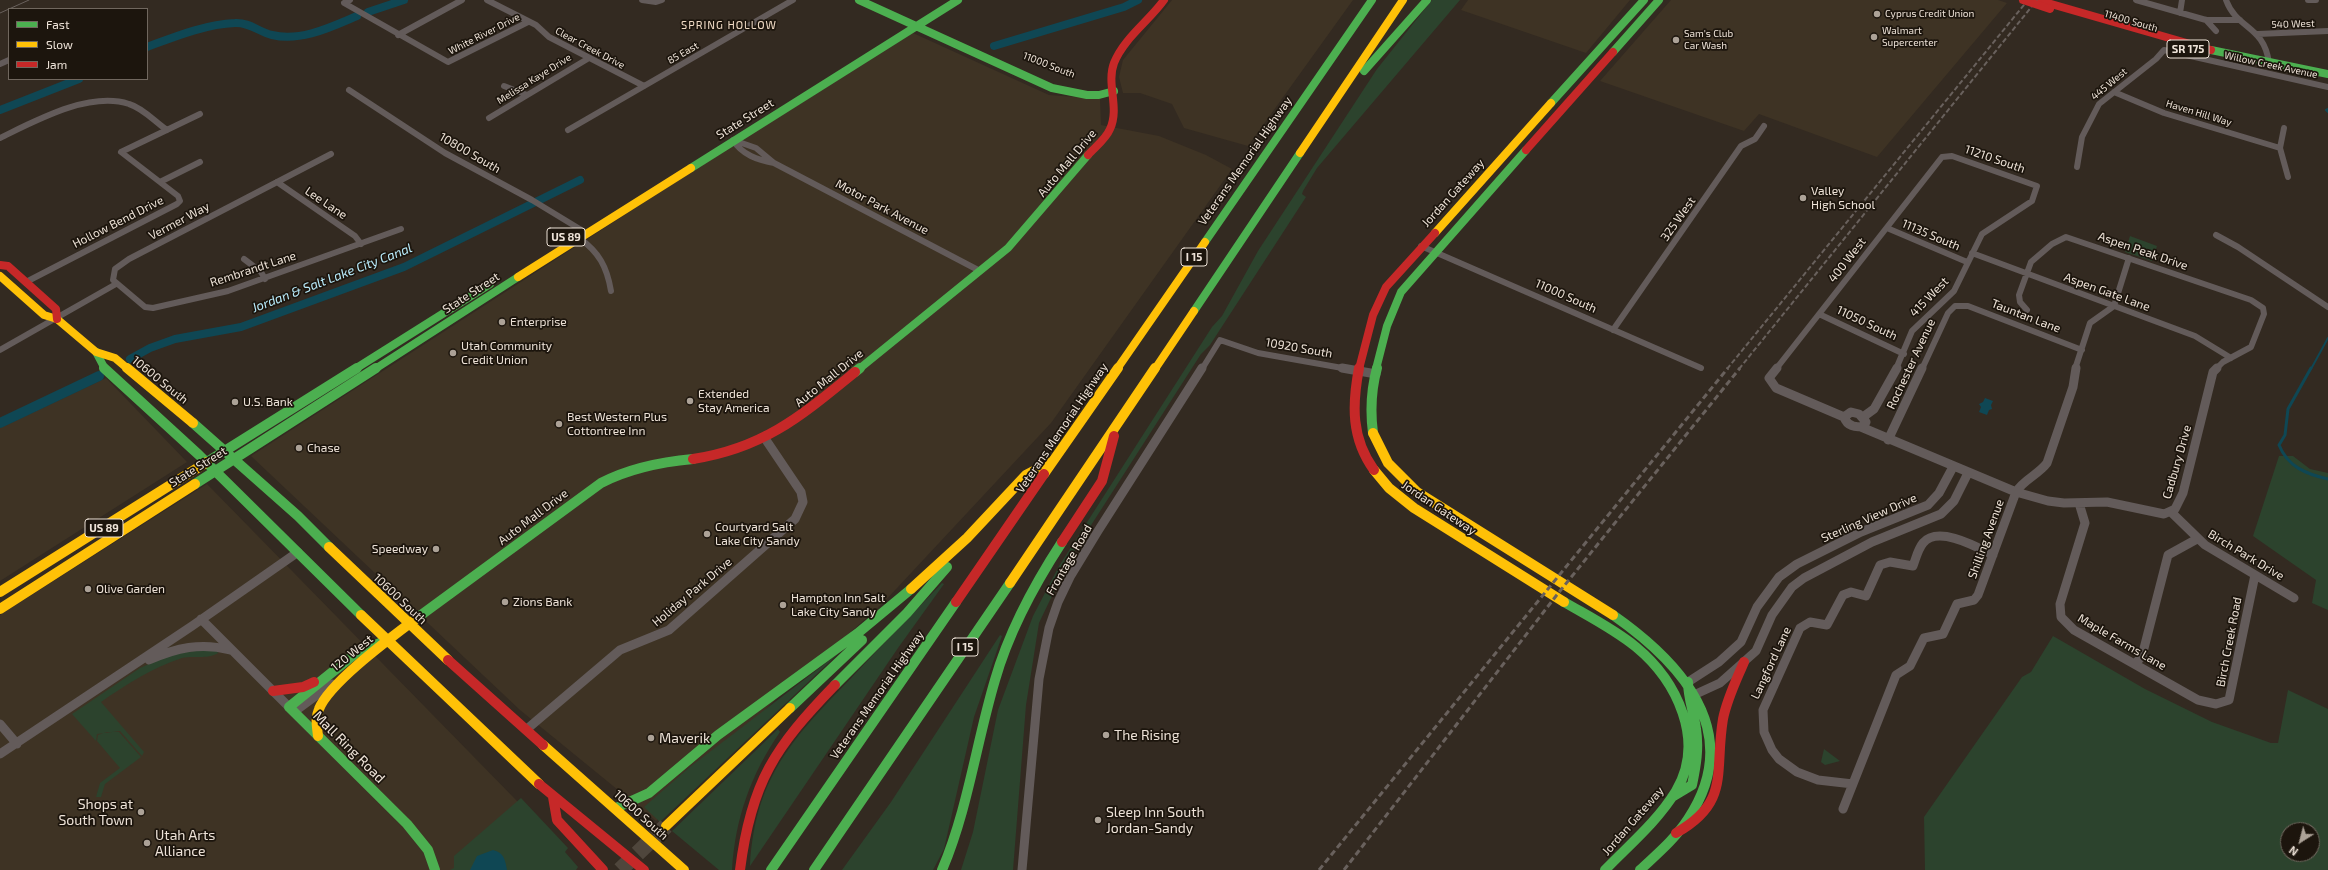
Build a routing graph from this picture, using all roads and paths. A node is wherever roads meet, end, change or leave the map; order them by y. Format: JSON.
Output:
{"nodes":[{"id":1,"x":350,"y":0,"type":"edge"},
{"id":2,"x":462,"y":0,"type":"edge"},
{"id":3,"x":487,"y":0,"type":"edge"},
{"id":4,"x":642,"y":0,"type":"edge"},
{"id":5,"x":662,"y":0,"type":"edge"},
{"id":6,"x":793,"y":0,"type":"edge"},
{"id":7,"x":859,"y":0,"type":"edge"},
{"id":8,"x":946,"y":0,"type":"edge"},
{"id":9,"x":958,"y":0,"type":"edge"},
{"id":10,"x":1164,"y":0,"type":"edge"},
{"id":11,"x":1364,"y":0,"type":"edge"},
{"id":12,"x":1372,"y":0,"type":"edge"},
{"id":13,"x":1403,"y":0,"type":"edge"},
{"id":14,"x":1427,"y":0,"type":"edge"},
{"id":15,"x":1644,"y":0,"type":"edge"},
{"id":16,"x":1659,"y":0,"type":"edge"},
{"id":17,"x":2022,"y":0,"type":"edge"},
{"id":18,"x":2037,"y":0,"type":"edge"},
{"id":19,"x":2136,"y":0,"type":"edge"},
{"id":20,"x":2182,"y":0,"type":"edge"},
{"id":21,"x":2226,"y":0,"type":"edge"},
{"id":22,"x":2310,"y":0,"type":"edge"},
{"id":23,"x":2316,"y":0,"type":"edge"},
{"id":24,"x":2052,"y":7,"type":"junction"},
{"id":25,"x":2180,"y":13,"type":"junction"},
{"id":26,"x":2206,"y":20,"type":"junction"},
{"id":27,"x":2240,"y":20,"type":"junction"},
{"id":28,"x":528,"y":22,"type":"junction"},
{"id":29,"x":912,"y":24,"type":"junction"},
{"id":30,"x":2216,"y":31,"type":"dead end"},
{"id":31,"x":2328,"y":31,"type":"edge"},
{"id":32,"x":2258,"y":34,"type":"junction"},
{"id":33,"x":398,"y":35,"type":"junction"},
{"id":34,"x":1603,"y":45,"type":"junction"},
{"id":35,"x":1616,"y":49,"type":"junction"},
{"id":36,"x":2164,"y":50,"type":"joint"},
{"id":37,"x":1336,"y":52,"type":"junction"},
{"id":38,"x":2202,"y":52,"type":"junction"},
{"id":39,"x":589,"y":58,"type":"junction"},
{"id":40,"x":2269,"y":63,"type":"junction"},
{"id":41,"x":2328,"y":74,"type":"edge"},
{"id":42,"x":2328,"y":80,"type":"edge"},
{"id":43,"x":504,"y":86,"type":"dead end"},
{"id":44,"x":644,"y":86,"type":"junction"},
{"id":45,"x":2328,"y":87,"type":"edge"},
{"id":46,"x":349,"y":90,"type":"dead end"},
{"id":47,"x":1114,"y":91,"type":"junction"},
{"id":48,"x":2114,"y":92,"type":"junction"},
{"id":49,"x":527,"y":95,"type":"junction"},
{"id":50,"x":1338,"y":97,"type":"junction"},
{"id":51,"x":200,"y":114,"type":"dead end"},
{"id":52,"x":489,"y":118,"type":"dead end"},
{"id":53,"x":1764,"y":126,"type":"dead end"},
{"id":54,"x":2284,"y":128,"type":"dead end"},
{"id":55,"x":167,"y":130,"type":"junction"},
{"id":56,"x":568,"y":130,"type":"dead end"},
{"id":57,"x":0,"y":138,"type":"edge"},
{"id":58,"x":733,"y":140,"type":"junction"},
{"id":59,"x":2280,"y":148,"type":"junction"},
{"id":60,"x":331,"y":154,"type":"dead end"},
{"id":61,"x":1946,"y":155,"type":"joint"},
{"id":62,"x":200,"y":162,"type":"dead end"},
{"id":63,"x":2077,"y":167,"type":"dead end"},
{"id":64,"x":2288,"y":177,"type":"dead end"},
{"id":65,"x":160,"y":182,"type":"junction"},
{"id":66,"x":277,"y":182,"type":"junction"},
{"id":67,"x":2037,"y":186,"type":"joint"},
{"id":68,"x":1887,"y":228,"type":"junction"},
{"id":69,"x":402,"y":229,"type":"dead end"},
{"id":70,"x":579,"y":235,"type":"junction"},
{"id":71,"x":2216,"y":235,"type":"dead end"},
{"id":72,"x":361,"y":244,"type":"junction"},
{"id":73,"x":1421,"y":246,"type":"junction"},
{"id":74,"x":1435,"y":252,"type":"junction"},
{"id":75,"x":1972,"y":253,"type":"junction"},
{"id":76,"x":534,"y":256,"type":"junction"},
{"id":77,"x":2129,"y":258,"type":"junction"},
{"id":78,"x":244,"y":259,"type":"dead end"},
{"id":79,"x":1967,"y":262,"type":"junction"},
{"id":80,"x":0,"y":265,"type":"edge"},
{"id":81,"x":980,"y":271,"type":"junction"},
{"id":82,"x":2027,"y":272,"type":"junction"},
{"id":83,"x":0,"y":276,"type":"edge"},
{"id":84,"x":265,"y":279,"type":"junction"},
{"id":85,"x":26,"y":282,"type":"junction"},
{"id":86,"x":116,"y":284,"type":"junction"},
{"id":87,"x":611,"y":291,"type":"dead end"},
{"id":88,"x":1961,"y":304,"type":"joint"},
{"id":89,"x":2114,"y":306,"type":"junction"},
{"id":90,"x":2328,"y":307,"type":"edge"},
{"id":91,"x":2262,"y":308,"type":"joint"},
{"id":92,"x":2027,"y":310,"type":"dead end"},
{"id":93,"x":1819,"y":314,"type":"junction"},
{"id":94,"x":56,"y":319,"type":"junction"},
{"id":95,"x":437,"y":328,"type":"junction"},
{"id":96,"x":1613,"y":330,"type":"junction"},
{"id":97,"x":1220,"y":340,"type":"joint"},
{"id":98,"x":0,"y":350,"type":"edge"},
{"id":99,"x":2082,"y":350,"type":"junction"},
{"id":100,"x":96,"y":352,"type":"junction"},
{"id":101,"x":1904,"y":354,"type":"junction"},
{"id":102,"x":2231,"y":358,"type":"junction"},
{"id":103,"x":1701,"y":368,"type":"dead end"},
{"id":104,"x":1360,"y":371,"type":"junction"},
{"id":105,"x":110,"y":373,"type":"junction"},
{"id":106,"x":1376,"y":374,"type":"junction"},
{"id":107,"x":151,"y":389,"type":"junction"},
{"id":108,"x":1863,"y":416,"type":"junction"},
{"id":109,"x":1844,"y":417,"type":"junction"},
{"id":110,"x":1117,"y":426,"type":"junction"},
{"id":111,"x":1861,"y":427,"type":"junction"},
{"id":112,"x":766,"y":440,"type":"junction"},
{"id":113,"x":1888,"y":440,"type":"junction"},
{"id":114,"x":224,"y":451,"type":"junction"},
{"id":115,"x":233,"y":460,"type":"junction"},
{"id":116,"x":206,"y":462,"type":"junction"},
{"id":117,"x":1052,"y":462,"type":"junction"},
{"id":118,"x":1953,"y":467,"type":"junction"},
{"id":119,"x":215,"y":471,"type":"junction"},
{"id":120,"x":1968,"y":473,"type":"junction"},
{"id":121,"x":2016,"y":492,"type":"junction"},
{"id":122,"x":2079,"y":503,"type":"junction"},
{"id":123,"x":2170,"y":512,"type":"junction"},
{"id":124,"x":967,"y":538,"type":"junction"},
{"id":125,"x":2197,"y":539,"type":"junction"},
{"id":126,"x":298,"y":552,"type":"junction"},
{"id":127,"x":1993,"y":555,"type":"junction"},
{"id":128,"x":2255,"y":575,"type":"junction"},
{"id":129,"x":0,"y":592,"type":"edge"},
{"id":130,"x":908,"y":592,"type":"junction"},
{"id":131,"x":2294,"y":598,"type":"dead end"},
{"id":132,"x":0,"y":609,"type":"edge"},
{"id":133,"x":201,"y":619,"type":"junction"},
{"id":134,"x":409,"y":625,"type":"junction"},
{"id":135,"x":387,"y":640,"type":"junction"},
{"id":136,"x":1624,"y":640,"type":"junction"},
{"id":137,"x":233,"y":651,"type":"junction"},
{"id":138,"x":1744,"y":662,"type":"junction"},
{"id":139,"x":2135,"y":664,"type":"junction"},
{"id":140,"x":131,"y":667,"type":"junction"},
{"id":141,"x":329,"y":673,"type":"junction"},
{"id":142,"x":341,"y":680,"type":"junction"},
{"id":143,"x":1690,"y":689,"type":"junction"},
{"id":144,"x":273,"y":691,"type":"junction"},
{"id":145,"x":2216,"y":704,"type":"joint"},
{"id":146,"x":291,"y":709,"type":"junction"},
{"id":147,"x":0,"y":724,"type":"edge"},
{"id":148,"x":527,"y":729,"type":"junction"},
{"id":149,"x":318,"y":736,"type":"junction"},
{"id":150,"x":16,"y":744,"type":"junction"},
{"id":151,"x":0,"y":753,"type":"edge"},
{"id":152,"x":1853,"y":784,"type":"junction"},
{"id":153,"x":554,"y":797,"type":"junction"},
{"id":154,"x":1671,"y":798,"type":"junction"},
{"id":155,"x":964,"y":806,"type":"junction"},
{"id":156,"x":616,"y":808,"type":"junction"},
{"id":157,"x":1843,"y":809,"type":"dead end"},
{"id":158,"x":666,"y":826,"type":"tunnel mouth"},
{"id":159,"x":1675,"y":833,"type":"junction"},
{"id":160,"x":961,"y":848,"type":"dead end"},
{"id":161,"x":435,"y":870,"type":"edge"},
{"id":162,"x":603,"y":870,"type":"edge"},
{"id":163,"x":644,"y":870,"type":"edge"},
{"id":164,"x":684,"y":870,"type":"edge"},
{"id":165,"x":740,"y":870,"type":"edge"},
{"id":166,"x":771,"y":870,"type":"edge"},
{"id":167,"x":814,"y":870,"type":"edge"},
{"id":168,"x":942,"y":870,"type":"edge"},
{"id":169,"x":1022,"y":870,"type":"edge"},
{"id":170,"x":1605,"y":870,"type":"edge"},
{"id":171,"x":1640,"y":870,"type":"edge"}],
"edges":[{"from":1,"to":33,"type":"street","name":"White River Drive"},
{"from":2,"to":33,"type":"street"},
{"from":3,"to":28,"type":"street","name":"Clear Creek Drive"},
{"from":4,"to":5,"type":"street"},
{"from":6,"to":44,"type":"street","name":"85 East"},
{"from":7,"to":29,"type":"main road","name":"11000 South"},
{"from":8,"to":29,"type":"main road","name":"State Street","number":"US 89"},
{"from":9,"to":29,"type":"main road","name":"State Street","number":"US 89"},
{"from":10,"to":47,"type":"main road","name":"Auto Mall Drive"},
{"from":11,"to":37,"type":"main road"},
{"from":12,"to":37,"type":"main road","name":"Veterans Memorial Highway","number":"I 15"},
{"from":13,"to":50,"type":"main road","number":"I 15"},
{"from":14,"to":50,"type":"main road"},
{"from":15,"to":34,"type":"main road","name":"Jordan Gateway"},
{"from":16,"to":35,"type":"main road","name":"Jordan Gateway"},
{"from":17,"to":24,"type":"main road","name":"11400 South","number":"SR 175","bridge":true},
{"from":18,"to":24,"type":"main road","name":"11400 South","number":"SR 175"},
{"from":19,"to":25,"type":"street"},
{"from":20,"to":25,"type":"street"},
{"from":21,"to":27,"type":"street"},
{"from":22,"to":23,"type":"street"},
{"from":24,"to":38,"type":"main road","name":"11400 South","number":"SR 175"},
{"from":24,"to":40,"type":"main road","name":"11400 South","number":"SR 175"},
{"from":25,"to":26,"type":"street"},
{"from":26,"to":27,"type":"street"},
{"from":26,"to":30,"type":"street"},
{"from":27,"to":32,"type":"street"},
{"from":28,"to":33,"type":"street","name":"White River Drive"},
{"from":28,"to":39,"type":"street","name":"Clear Creek Drive"},
{"from":29,"to":47,"type":"main road","name":"11000 South"},
{"from":29,"to":58,"type":"main road","name":"State Street","number":"US 89"},
{"from":29,"to":70,"type":"main road","name":"State Street","number":"US 89"},
{"from":31,"to":32,"type":"street","name":"540 West"},
{"from":32,"to":40,"type":"street"},
{"from":34,"to":35,"type":"main road"},
{"from":34,"to":73,"type":"main road","name":"Jordan Gateway"},
{"from":35,"to":74,"type":"main road","name":"Jordan Gateway"},
{"from":36,"to":45,"type":"street","name":"Willow Creek Avenue"},
{"from":36,"to":48,"type":"street","name":"445 West"},
{"from":37,"to":117,"type":"main road","name":"Veterans Memorial Highway","number":"I 15"},
{"from":38,"to":40,"type":"main road"},
{"from":38,"to":42,"type":"main road","name":"11400 South","number":"SR 175"},
{"from":39,"to":44,"type":"street","name":"Clear Creek Drive"},
{"from":39,"to":49,"type":"street","name":"Melissa Kaye Drive"},
{"from":40,"to":41,"type":"main road","name":"11400 South","number":"SR 175"},
{"from":43,"to":49,"type":"street"},
{"from":44,"to":56,"type":"street","name":"85 East"},
{"from":46,"to":70,"type":"street","name":"10800 South"},
{"from":47,"to":81,"type":"main road","name":"Auto Mall Drive"},
{"from":48,"to":59,"type":"street","name":"Haven Hill Way"},
{"from":48,"to":63,"type":"street","name":"445 West"},
{"from":49,"to":52,"type":"street","name":"Melissa Kaye Drive"},
{"from":50,"to":110,"type":"main road","number":"I 15"},
{"from":51,"to":55,"type":"street","name":"Hollow Bend Drive"},
{"from":53,"to":96,"type":"street","name":"325 West"},
{"from":54,"to":59,"type":"street"},
{"from":55,"to":57,"type":"street"},
{"from":55,"to":65,"type":"street","name":"Hollow Bend Drive"},
{"from":58,"to":70,"type":"main road","name":"State Street","number":"US 89"},
{"from":58,"to":81,"type":"street","name":"Motor Park Avenue"},
{"from":59,"to":64,"type":"street"},
{"from":60,"to":66,"type":"street","name":"Vermer Way"},
{"from":61,"to":67,"type":"street","name":"11210 South"},
{"from":61,"to":68,"type":"street","name":"400 West"},
{"from":62,"to":65,"type":"street"},
{"from":65,"to":85,"type":"street","name":"Hollow Bend Drive"},
{"from":66,"to":72,"type":"street","name":"Lee Lane"},
{"from":66,"to":86,"type":"street","name":"Vermer Way"},
{"from":67,"to":75,"type":"street","name":"415 West"},
{"from":68,"to":79,"type":"street","name":"11135 South"},
{"from":68,"to":93,"type":"street","name":"400 West"},
{"from":69,"to":72,"type":"street","name":"Rembrandt Lane"},
{"from":70,"to":76,"type":"main road","name":"State Street","number":"US 89"},
{"from":70,"to":87,"type":"street","name":"10800 South"},
{"from":70,"to":95,"type":"main road","name":"State Street","number":"US 89"},
{"from":71,"to":90,"type":"street"},
{"from":72,"to":84,"type":"street","name":"Rembrandt Lane"},
{"from":73,"to":74,"type":"street","name":"11000 South"},
{"from":73,"to":104,"type":"main road","name":"Jordan Gateway"},
{"from":74,"to":96,"type":"street","name":"11000 South"},
{"from":74,"to":106,"type":"main road","name":"Jordan Gateway"},
{"from":75,"to":79,"type":"street","name":"415 West"},
{"from":75,"to":82,"type":"street","name":"Aspen Gate Lane"},
{"from":76,"to":95,"type":"main road"},
{"from":76,"to":114,"type":"main road","name":"State Street","number":"US 89"},
{"from":77,"to":82,"type":"street","name":"Aspen Peak Drive"},
{"from":77,"to":89,"type":"street"},
{"from":77,"to":91,"type":"street","name":"Aspen Peak Drive"},
{"from":78,"to":84,"type":"street"},
{"from":79,"to":101,"type":"street","name":"415 West"},
{"from":80,"to":85,"type":"main road","name":"10600 South"},
{"from":81,"to":112,"type":"main road","name":"Auto Mall Drive"},
{"from":82,"to":89,"type":"street","name":"Aspen Gate Lane"},
{"from":82,"to":92,"type":"street"},
{"from":83,"to":94,"type":"main road","name":"10600 South"},
{"from":84,"to":86,"type":"street","name":"Rembrandt Lane"},
{"from":85,"to":94,"type":"main road","name":"10600 South"},
{"from":86,"to":94,"type":"street"},
{"from":88,"to":99,"type":"street","name":"Tauntan Lane"},
{"from":88,"to":113,"type":"street","name":"Rochester Avenue"},
{"from":89,"to":99,"type":"street","name":"Shilling Avenue"},
{"from":89,"to":102,"type":"street","name":"Aspen Gate Lane"},
{"from":91,"to":102,"type":"street","name":"Cadbury Drive"},
{"from":93,"to":101,"type":"street","name":"11050 South"},
{"from":93,"to":109,"type":"street","name":"400 West"},
{"from":94,"to":98,"type":"street"},
{"from":94,"to":100,"type":"main road","name":"10600 South"},
{"from":95,"to":115,"type":"main road","name":"State Street","number":"US 89"},
{"from":96,"to":103,"type":"street","name":"11000 South"},
{"from":97,"to":104,"type":"street","name":"10920 South"},
{"from":97,"to":169,"type":"street","name":"Frontage Road"},
{"from":99,"to":121,"type":"street","name":"Shilling Avenue"},
{"from":100,"to":105,"type":"main road","name":"10600 South"},
{"from":100,"to":107,"type":"main road","name":"10600 South"},
{"from":101,"to":108,"type":"street","name":"415 West"},
{"from":102,"to":123,"type":"street","name":"Cadbury Drive"},
{"from":104,"to":106,"type":"street","name":"10920 South"},
{"from":104,"to":136,"type":"main road","name":"Jordan Gateway"},
{"from":105,"to":107,"type":"main road"},
{"from":105,"to":116,"type":"main road","name":"10600 South"},
{"from":106,"to":143,"type":"main road","name":"Jordan Gateway"},
{"from":107,"to":114,"type":"main road","name":"10600 South"},
{"from":108,"to":109,"type":"street"},
{"from":108,"to":111,"type":"street"},
{"from":109,"to":111,"type":"street","name":"Cadbury Drive"},
{"from":110,"to":155,"type":"main road"},
{"from":110,"to":167,"type":"main road","number":"I 15"},
{"from":111,"to":113,"type":"street","name":"Cadbury Drive"},
{"from":112,"to":134,"type":"main road","name":"Auto Mall Drive"},
{"from":112,"to":148,"type":"street","name":"Holiday Park Drive"},
{"from":113,"to":118,"type":"street","name":"Cadbury Drive"},
{"from":114,"to":115,"type":"main road","name":"10600 South"},
{"from":114,"to":116,"type":"main road","name":"State Street","number":"US 89"},
{"from":115,"to":119,"type":"main road","name":"State Street","number":"US 89"},
{"from":115,"to":134,"type":"main road","name":"10600 South"},
{"from":116,"to":119,"type":"main road","name":"10600 South"},
{"from":116,"to":129,"type":"main road","name":"State Street","number":"US 89"},
{"from":117,"to":124,"type":"main road"},
{"from":117,"to":166,"type":"main road","name":"Veterans Memorial Highway","number":"I 15"},
{"from":118,"to":120,"type":"street","name":"Cadbury Drive"},
{"from":118,"to":143,"type":"street","name":"Sterling View Drive"},
{"from":119,"to":126,"type":"main road","name":"10600 South"},
{"from":119,"to":132,"type":"main road","name":"State Street","number":"US 89"},
{"from":120,"to":121,"type":"street","name":"Cadbury Drive"},
{"from":120,"to":138,"type":"street","name":"Sterling View Drive"},
{"from":121,"to":122,"type":"street","name":"Cadbury Drive"},
{"from":121,"to":127,"type":"street","name":"Shilling Avenue"},
{"from":122,"to":123,"type":"street","name":"Cadbury Drive"},
{"from":122,"to":139,"type":"street","name":"Maple Farms Lane"},
{"from":123,"to":125,"type":"street","name":"Birch Park Drive"},
{"from":124,"to":130,"type":"main road"},
{"from":124,"to":165,"type":"main road"},
{"from":125,"to":128,"type":"street","name":"Birch Park Drive"},
{"from":125,"to":139,"type":"street"},
{"from":126,"to":133,"type":"street"},
{"from":126,"to":135,"type":"main road","name":"10600 South"},
{"from":127,"to":152,"type":"street","name":"Shilling Avenue"},
{"from":127,"to":152,"type":"street","name":"Langford Lane"},
{"from":128,"to":131,"type":"street","name":"Birch Park Drive"},
{"from":128,"to":145,"type":"street","name":"Birch Creek Road"},
{"from":130,"to":156,"type":"main road"},
{"from":130,"to":158,"type":"main road"},
{"from":133,"to":137,"type":"street","name":"Mall Ring Road"},
{"from":133,"to":140,"type":"street"},
{"from":134,"to":135,"type":"main road","name":"Auto Mall Drive"},
{"from":134,"to":148,"type":"main road","name":"10600 South"},
{"from":135,"to":141,"type":"main road","name":"120 West"},
{"from":135,"to":142,"type":"main road","name":"120 West"},
{"from":135,"to":153,"type":"main road","name":"10600 South"},
{"from":136,"to":143,"type":"main road"},
{"from":136,"to":154,"type":"main road","name":"Jordan Gateway"},
{"from":137,"to":140,"type":"street"},
{"from":137,"to":144,"type":"street","name":"Mall Ring Road"},
{"from":138,"to":143,"type":"street","name":"Sterling View Drive"},
{"from":138,"to":159,"type":"main road"},
{"from":139,"to":145,"type":"street","name":"Maple Farms Lane"},
{"from":140,"to":150,"type":"street"},
{"from":141,"to":144,"type":"main road"},
{"from":141,"to":146,"type":"main road","name":"120 West"},
{"from":142,"to":146,"type":"street","name":"120 West"},
{"from":142,"to":149,"type":"main road"},
{"from":143,"to":154,"type":"main road"},
{"from":143,"to":159,"type":"main road","name":"Jordan Gateway"},
{"from":144,"to":146,"type":"street","name":"Mall Ring Road"},
{"from":146,"to":149,"type":"main road","name":"Mall Ring Road"},
{"from":147,"to":150,"type":"street"},
{"from":148,"to":156,"type":"main road","name":"10600 South"},
{"from":149,"to":161,"type":"main road","name":"Mall Ring Road"},
{"from":150,"to":151,"type":"street"},
{"from":152,"to":157,"type":"street","name":"Shilling Avenue"},
{"from":153,"to":162,"type":"main road"},
{"from":153,"to":163,"type":"main road","name":"10600 South"},
{"from":154,"to":170,"type":"main road","name":"Jordan Gateway"},
{"from":155,"to":160,"type":"main road"},
{"from":155,"to":168,"type":"main road"},
{"from":156,"to":164,"type":"main road","name":"10600 South"},
{"from":159,"to":171,"type":"main road","name":"Jordan Gateway"}]}
